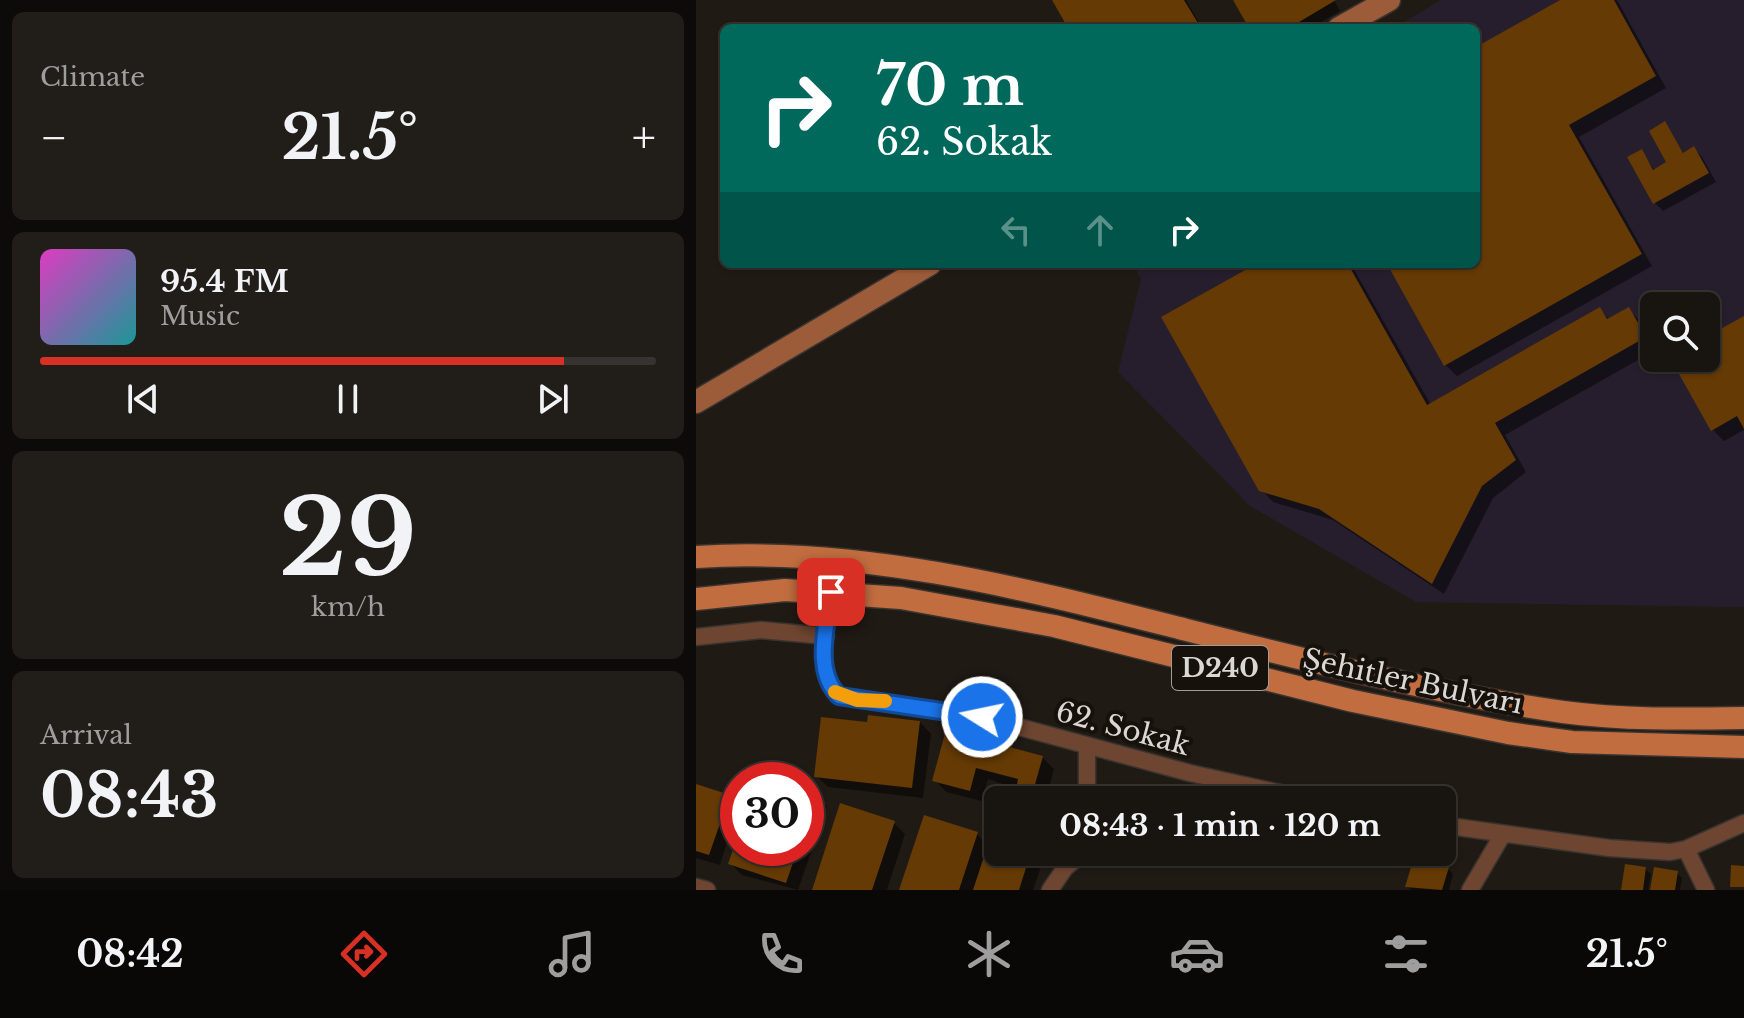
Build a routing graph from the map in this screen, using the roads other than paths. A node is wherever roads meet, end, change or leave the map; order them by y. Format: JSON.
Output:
{"nodes":[{"id":1,"x":1389,"y":0,"type":"edge"},
{"id":2,"x":1346,"y":24,"type":"edge"},
{"id":3,"x":923,"y":268,"type":"edge"},
{"id":4,"x":696,"y":402,"type":"edge"},
{"id":5,"x":696,"y":557,"type":"edge"},
{"id":6,"x":831,"y":592,"type":"junction"},
{"id":7,"x":696,"y":599,"type":"edge"},
{"id":8,"x":826,"y":636,"type":"junction"},
{"id":9,"x":696,"y":637,"type":"edge"},
{"id":10,"x":1744,"y":718,"type":"edge"},
{"id":11,"x":1087,"y":747,"type":"junction"},
{"id":12,"x":1744,"y":747,"type":"edge"},
{"id":13,"x":1087,"y":786,"type":"edge"},
{"id":14,"x":1253,"y":786,"type":"edge"},
{"id":15,"x":1744,"y":823,"type":"edge"},
{"id":16,"x":1456,"y":827,"type":"edge"},
{"id":17,"x":1503,"y":834,"type":"junction"},
{"id":18,"x":1686,"y":849,"type":"junction"},
{"id":19,"x":1067,"y":866,"type":"edge"},
{"id":20,"x":696,"y":887,"type":"edge"},
{"id":21,"x":707,"y":890,"type":"edge"},
{"id":22,"x":1050,"y":890,"type":"edge"},
{"id":23,"x":1470,"y":890,"type":"edge"},
{"id":24,"x":1706,"y":890,"type":"edge"}],
"edges":[{"from":1,"to":2,"type":"main road"},
{"from":3,"to":4,"type":"main road"},
{"from":5,"to":10,"type":"main road","name":"Şehitler Bulvarı","number":"D240"},
{"from":6,"to":7,"type":"main road","name":"Şehitler Bulvarı","number":"D240"},
{"from":6,"to":8,"type":"street","name":"62. Sokak"},
{"from":6,"to":12,"type":"main road","name":"Şehitler Bulvarı","number":"D240"},
{"from":8,"to":9,"type":"street"},
{"from":8,"to":11,"type":"street","name":"62. Sokak"},
{"from":11,"to":13,"type":"street"},
{"from":11,"to":14,"type":"street","name":"62. Sokak"},
{"from":15,"to":18,"type":"street"},
{"from":16,"to":17,"type":"street"},
{"from":17,"to":18,"type":"street"},
{"from":17,"to":23,"type":"street"},
{"from":18,"to":24,"type":"street"},
{"from":19,"to":22,"type":"street"},
{"from":20,"to":21,"type":"street"}]}
